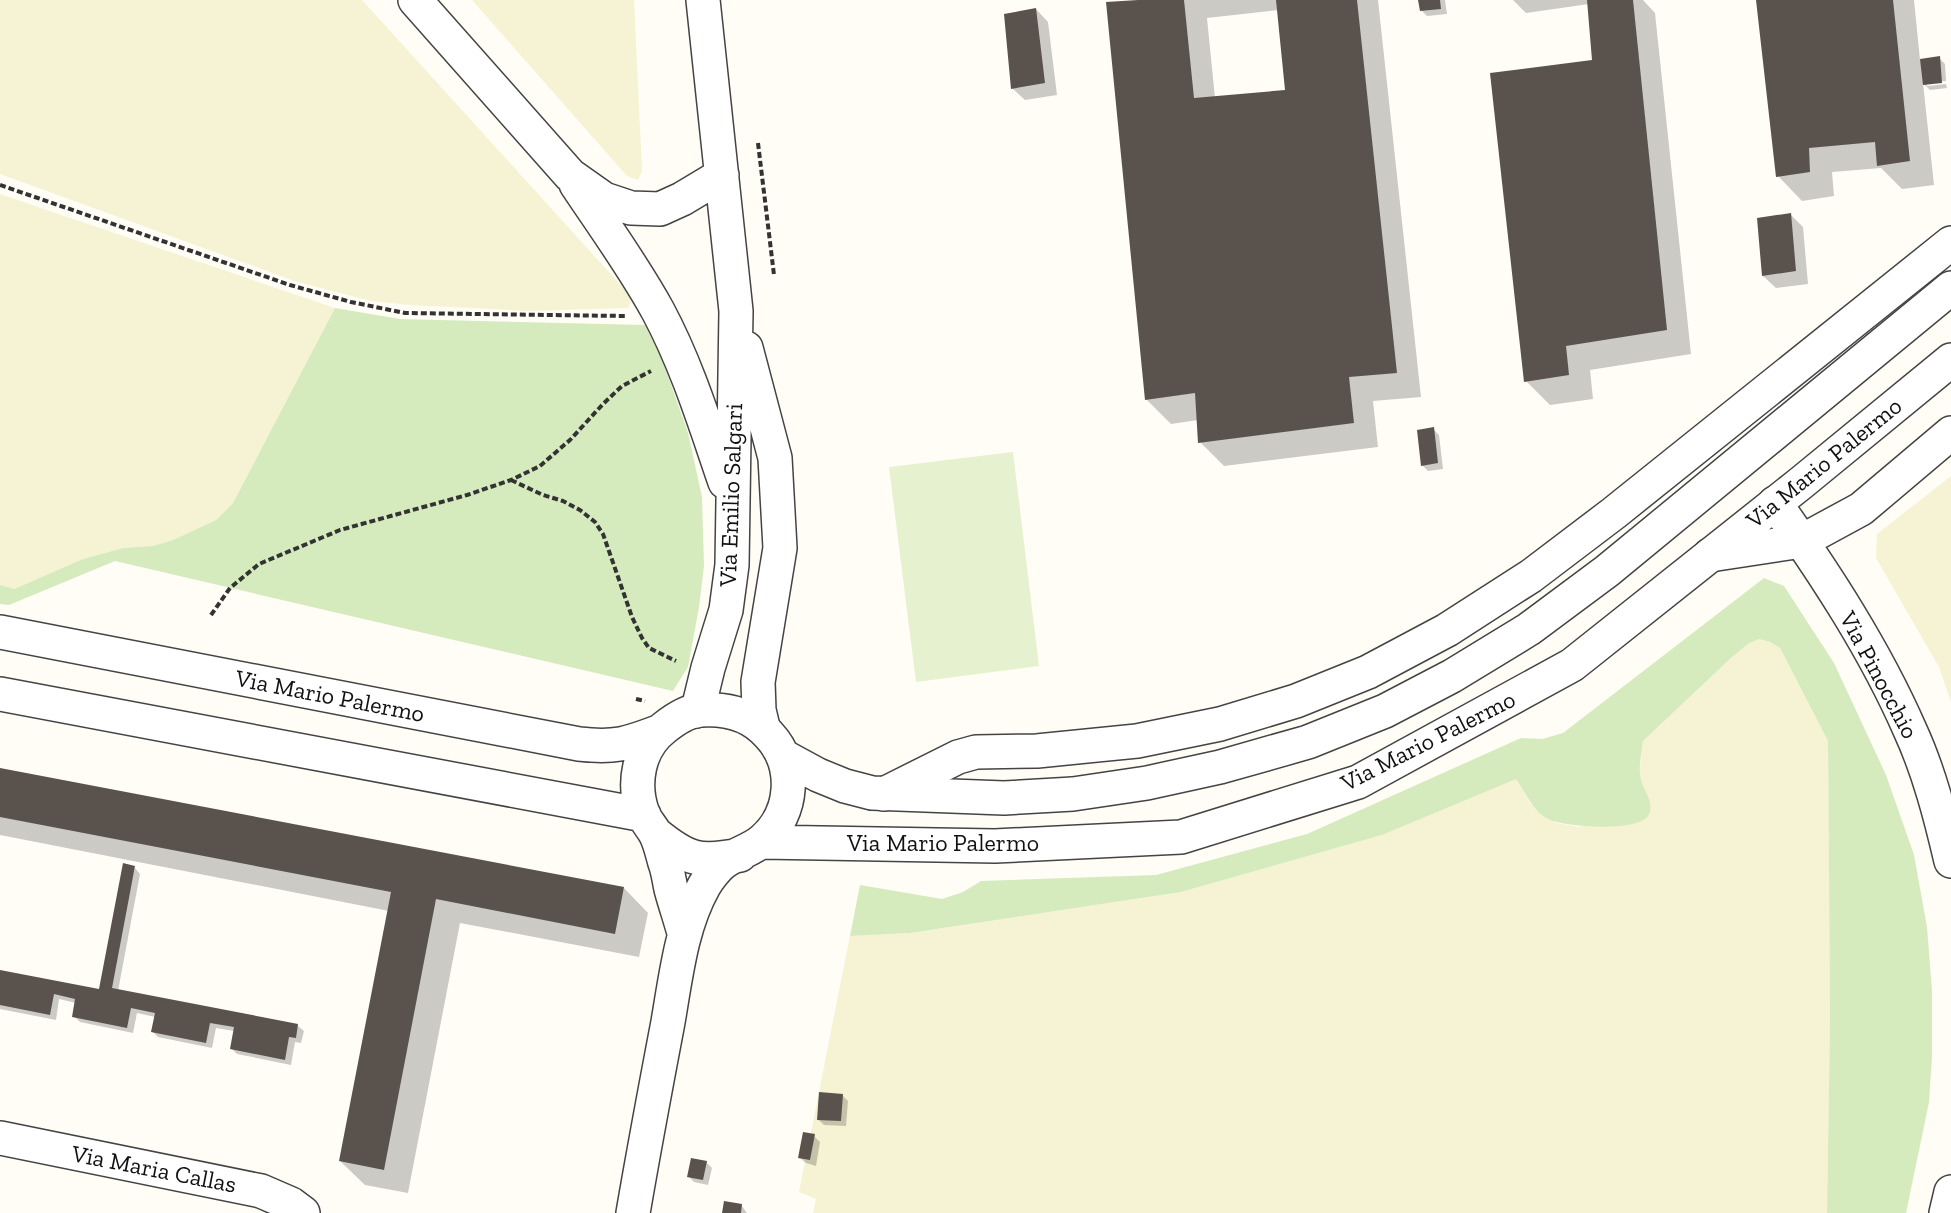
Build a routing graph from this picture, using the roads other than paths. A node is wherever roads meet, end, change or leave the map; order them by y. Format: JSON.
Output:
{"nodes":[{"id":1,"x":415,"y":0,"type":"edge"},
{"id":2,"x":703,"y":0,"type":"edge"},
{"id":3,"x":722,"y":174,"type":"junction"},
{"id":4,"x":570,"y":175,"type":"junction"},
{"id":5,"x":1951,"y":243,"type":"edge"},
{"id":6,"x":1951,"y":288,"type":"edge"},
{"id":7,"x":736,"y":311,"type":"junction"},
{"id":8,"x":1951,"y":360,"type":"edge"},
{"id":9,"x":1951,"y":433,"type":"edge"},
{"id":10,"x":732,"y":502,"type":"junction"},
{"id":11,"x":1775,"y":503,"type":"junction"},
{"id":12,"x":1802,"y":541,"type":"junction"},
{"id":13,"x":1710,"y":555,"type":"junction"},
{"id":14,"x":0,"y":632,"type":"edge"},
{"id":15,"x":0,"y":694,"type":"edge"},
{"id":16,"x":696,"y":711,"type":"junction"},
{"id":17,"x":763,"y":727,"type":"junction"},
{"id":18,"x":658,"y":732,"type":"junction"},
{"id":19,"x":783,"y":756,"type":"junction"},
{"id":20,"x":885,"y":794,"type":"junction"},
{"id":21,"x":650,"y":825,"type":"junction"},
{"id":22,"x":751,"y":848,"type":"junction"},
{"id":23,"x":1951,"y":861,"type":"edge"},
{"id":24,"x":684,"y":933,"type":"junction"},
{"id":25,"x":0,"y":1138,"type":"edge"},
{"id":26,"x":1951,"y":1192,"type":"edge"},
{"id":27,"x":303,"y":1213,"type":"edge"},
{"id":28,"x":633,"y":1213,"type":"edge"},
{"id":29,"x":1946,"y":1213,"type":"edge"}],
"edges":[{"from":1,"to":4,"type":"street"},
{"from":2,"to":3,"type":"street","name":"Via Emilio Salgari"},
{"from":3,"to":4,"type":"street"},
{"from":3,"to":7,"type":"street","name":"Via Emilio Salgari"},
{"from":4,"to":10,"type":"street"},
{"from":5,"to":20,"type":"street","name":"Via Mario Palermo"},
{"from":6,"to":20,"type":"street","name":"Via Mario Palermo"},
{"from":7,"to":10,"type":"street","name":"Via Emilio Salgari"},
{"from":7,"to":17,"type":"street","name":"Via Emilio Salgari"},
{"from":8,"to":11,"type":"street","name":"Via Mario Palermo"},
{"from":9,"to":12,"type":"street"},
{"from":10,"to":16,"type":"street","name":"Via Emilio Salgari"},
{"from":11,"to":12,"type":"street","name":"Via Pinocchio"},
{"from":11,"to":13,"type":"street","name":"Via Mario Palermo"},
{"from":12,"to":13,"type":"street"},
{"from":12,"to":23,"type":"street","name":"Via Pinocchio"},
{"from":13,"to":22,"type":"street","name":"Via Mario Palermo"},
{"from":14,"to":18,"type":"street","name":"Via Mario Palermo"},
{"from":15,"to":21,"type":"street"},
{"from":16,"to":17,"type":"street"},
{"from":16,"to":18,"type":"street"},
{"from":17,"to":19,"type":"street"},
{"from":18,"to":21,"type":"street"},
{"from":19,"to":20,"type":"street","name":"Via Mario Palermo"},
{"from":19,"to":22,"type":"street"},
{"from":21,"to":22,"type":"street"},
{"from":21,"to":24,"type":"street"},
{"from":22,"to":24,"type":"street"},
{"from":24,"to":28,"type":"street"},
{"from":25,"to":27,"type":"street","name":"Via Maria Callas"},
{"from":26,"to":29,"type":"street"}]}
